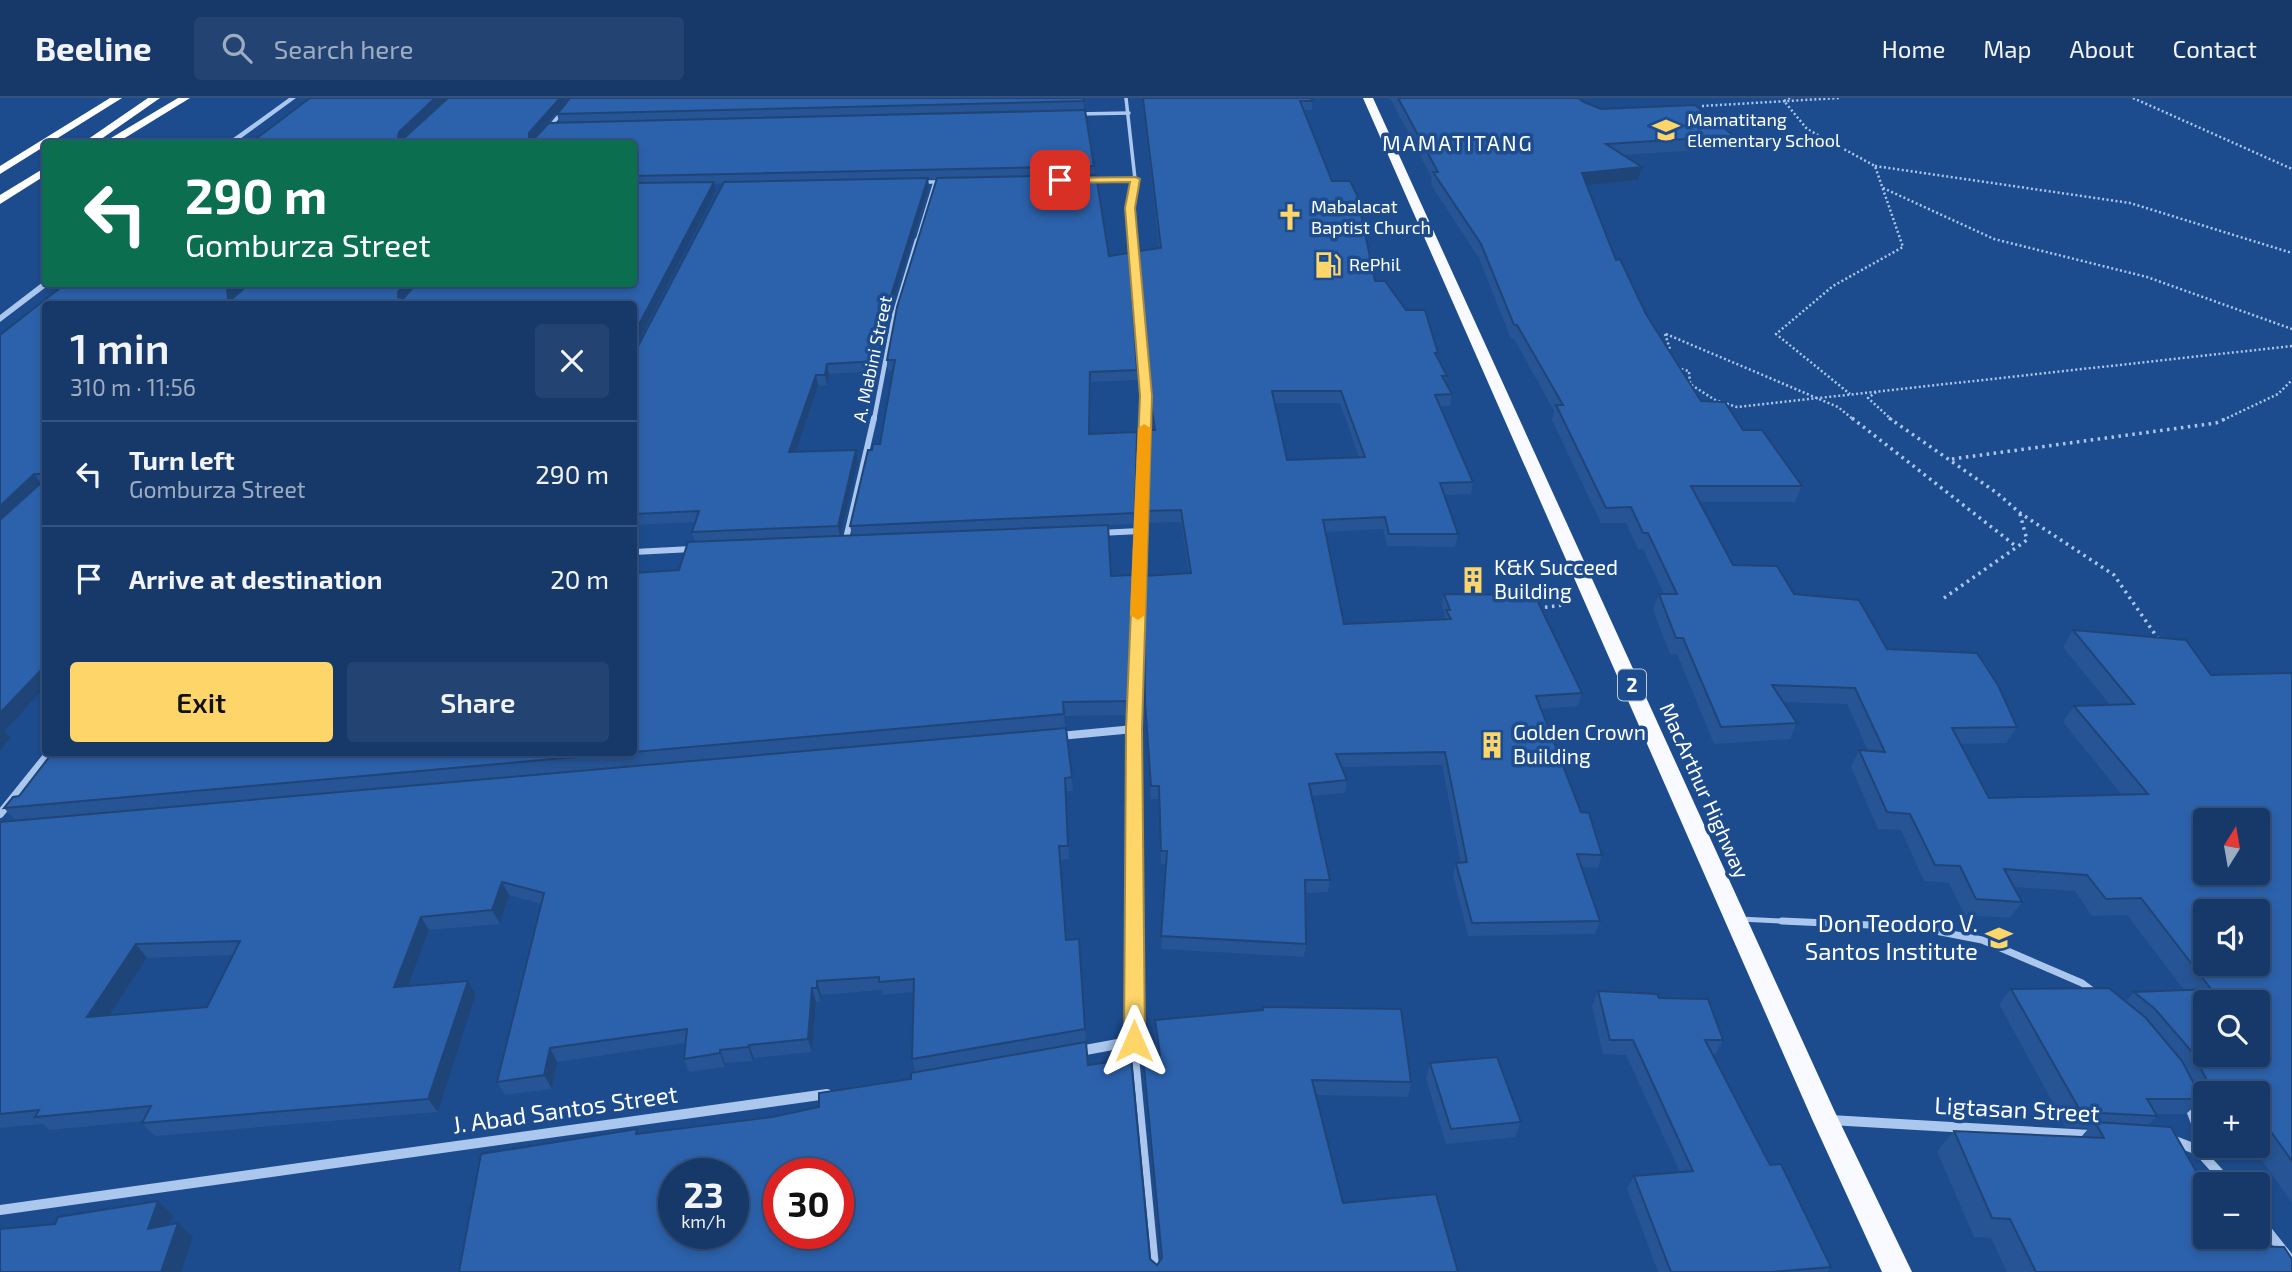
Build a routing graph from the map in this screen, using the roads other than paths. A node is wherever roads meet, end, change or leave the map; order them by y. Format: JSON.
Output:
{"nodes":[{"id":1,"x":117,"y":98,"type":"edge"},
{"id":2,"x":155,"y":98,"type":"edge"},
{"id":3,"x":185,"y":98,"type":"edge"},
{"id":4,"x":293,"y":98,"type":"edge"},
{"id":5,"x":574,"y":98,"type":"edge"},
{"id":6,"x":1126,"y":98,"type":"edge"},
{"id":7,"x":1368,"y":98,"type":"edge"},
{"id":8,"x":1129,"y":113,"type":"junction"},
{"id":9,"x":1074,"y":114,"type":"edge"},
{"id":10,"x":550,"y":127,"type":"junction"},
{"id":11,"x":564,"y":127,"type":"edge"},
{"id":12,"x":49,"y":140,"type":"edge"},
{"id":13,"x":92,"y":140,"type":"edge"},
{"id":14,"x":113,"y":140,"type":"edge"},
{"id":15,"x":234,"y":140,"type":"edge"},
{"id":16,"x":539,"y":140,"type":"edge"},
{"id":17,"x":42,"y":144,"type":"edge"},
{"id":18,"x":0,"y":170,"type":"edge"},
{"id":19,"x":42,"y":173,"type":"edge"},
{"id":20,"x":1135,"y":179,"type":"junction"},
{"id":21,"x":1082,"y":180,"type":"edge"},
{"id":22,"x":909,"y":182,"type":"edge"},
{"id":23,"x":935,"y":182,"type":"junction"},
{"id":24,"x":948,"y":182,"type":"edge"},
{"id":25,"x":42,"y":183,"type":"edge"},
{"id":26,"x":0,"y":200,"type":"edge"},
{"id":27,"x":0,"y":209,"type":"edge"},
{"id":28,"x":42,"y":287,"type":"edge"},
{"id":29,"x":0,"y":319,"type":"edge"},
{"id":30,"x":1140,"y":531,"type":"junction"},
{"id":31,"x":1087,"y":533,"type":"edge"},
{"id":32,"x":845,"y":543,"type":"junction"},
{"id":33,"x":859,"y":543,"type":"edge"},
{"id":34,"x":832,"y":544,"type":"edge"},
{"id":35,"x":700,"y":549,"type":"edge"},
{"id":36,"x":637,"y":552,"type":"edge"},
{"id":37,"x":1134,"y":729,"type":"junction"},
{"id":38,"x":1051,"y":737,"type":"edge"},
{"id":39,"x":47,"y":756,"type":"edge"},
{"id":40,"x":0,"y":814,"type":"edge"},
{"id":41,"x":1736,"y":918,"type":"junction"},
{"id":42,"x":2103,"y":999,"type":"edge"},
{"id":43,"x":1134,"y":1041,"type":"junction"},
{"id":44,"x":1066,"y":1053,"type":"edge"},
{"id":45,"x":835,"y":1093,"type":"edge"},
{"id":46,"x":2183,"y":1097,"type":"edge"},
{"id":47,"x":1825,"y":1119,"type":"junction"},
{"id":48,"x":2193,"y":1122,"type":"edge"},
{"id":49,"x":2097,"y":1136,"type":"edge"},
{"id":50,"x":2165,"y":1140,"type":"edge"},
{"id":51,"x":2193,"y":1148,"type":"edge"},
{"id":52,"x":2209,"y":1158,"type":"edge"},
{"id":53,"x":2220,"y":1172,"type":"edge"},
{"id":54,"x":0,"y":1210,"type":"edge"},
{"id":55,"x":2270,"y":1234,"type":"edge"},
{"id":56,"x":2292,"y":1262,"type":"edge"},
{"id":57,"x":1156,"y":1272,"type":"edge"},
{"id":58,"x":1897,"y":1272,"type":"edge"}],
"edges":[{"from":1,"to":12,"type":"highway"},
{"from":2,"to":13,"type":"highway"},
{"from":3,"to":14,"type":"highway"},
{"from":4,"to":15,"type":"street"},
{"from":5,"to":10,"type":"street"},
{"from":6,"to":8,"type":"street"},
{"from":7,"to":41,"type":"highway","name":"MacArthur Highway","number":"2"},
{"from":8,"to":9,"type":"street"},
{"from":8,"to":20,"type":"street"},
{"from":10,"to":11,"type":"street"},
{"from":10,"to":16,"type":"street"},
{"from":17,"to":18,"type":"highway"},
{"from":19,"to":26,"type":"highway"},
{"from":20,"to":21,"type":"street"},
{"from":20,"to":30,"type":"street"},
{"from":22,"to":23,"type":"street"},
{"from":23,"to":24,"type":"street"},
{"from":23,"to":32,"type":"street","name":"A. Mabini Street"},
{"from":25,"to":27,"type":"highway"},
{"from":28,"to":29,"type":"street"},
{"from":30,"to":31,"type":"street"},
{"from":30,"to":37,"type":"street"},
{"from":32,"to":33,"type":"street"},
{"from":32,"to":34,"type":"street"},
{"from":35,"to":36,"type":"street"},
{"from":37,"to":38,"type":"street"},
{"from":37,"to":43,"type":"street"},
{"from":39,"to":40,"type":"street"},
{"from":41,"to":42,"type":"lane"},
{"from":41,"to":47,"type":"highway","name":"MacArthur Highway","number":"2"},
{"from":43,"to":44,"type":"street"},
{"from":43,"to":57,"type":"lane"},
{"from":45,"to":54,"type":"street","name":"J. Abad Santos Street"},
{"from":46,"to":48,"type":"lane"},
{"from":47,"to":49,"type":"street","name":"Ligtasan Street"},
{"from":47,"to":58,"type":"highway","name":"MacArthur Highway","number":"2"},
{"from":50,"to":51,"type":"street"},
{"from":52,"to":53,"type":"street"},
{"from":55,"to":56,"type":"street"}]}
